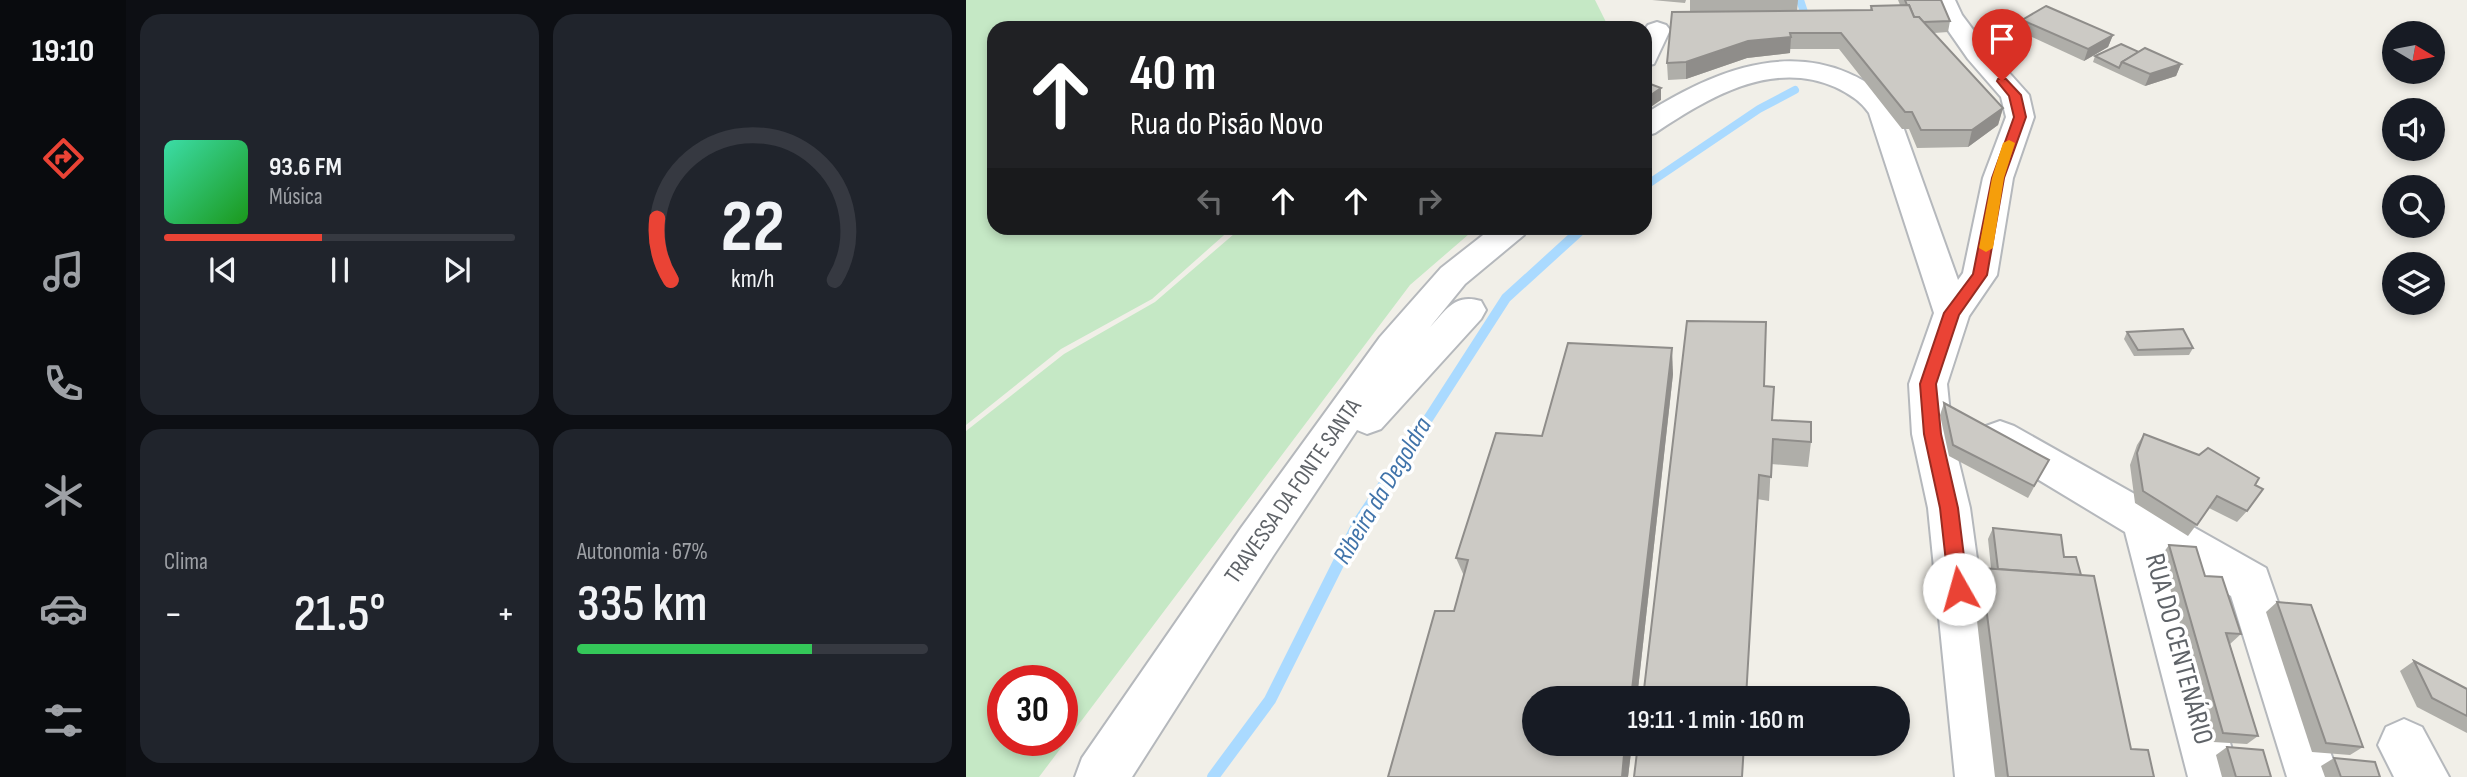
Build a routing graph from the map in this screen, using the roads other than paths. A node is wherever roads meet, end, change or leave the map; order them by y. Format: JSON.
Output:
{"nodes":[{"id":1,"x":1943,"y":0,"type":"edge"},
{"id":2,"x":1657,"y":30,"type":"dead end"},
{"id":3,"x":1652,"y":42,"type":"edge"},
{"id":4,"x":1652,"y":122,"type":"edge"},
{"id":5,"x":1504,"y":235,"type":"edge"},
{"id":6,"x":1468,"y":310,"type":"dead end"},
{"id":7,"x":1952,"y":313,"type":"junction"},
{"id":8,"x":1929,"y":396,"type":"junction"},
{"id":9,"x":1312,"y":463,"type":"junction"},
{"id":10,"x":2144,"y":521,"type":"junction"},
{"id":11,"x":1101,"y":777,"type":"edge"},
{"id":12,"x":1981,"y":777,"type":"edge"},
{"id":13,"x":2214,"y":777,"type":"edge"},
{"id":14,"x":2313,"y":777,"type":"edge"}],
"edges":[{"from":1,"to":7,"type":"street"},
{"from":2,"to":3,"type":"street"},
{"from":4,"to":7,"type":"street"},
{"from":5,"to":9,"type":"street","name":"TRAVESSA DA FONTE SANTA"},
{"from":6,"to":9,"type":"street"},
{"from":7,"to":8,"type":"street"},
{"from":8,"to":10,"type":"street"},
{"from":8,"to":12,"type":"street"},
{"from":9,"to":11,"type":"street","name":"TRAVESSA DA FONTE SANTA"},
{"from":10,"to":13,"type":"street","name":"RUA DO CENTENÁRIO"},
{"from":10,"to":14,"type":"street"}]}
